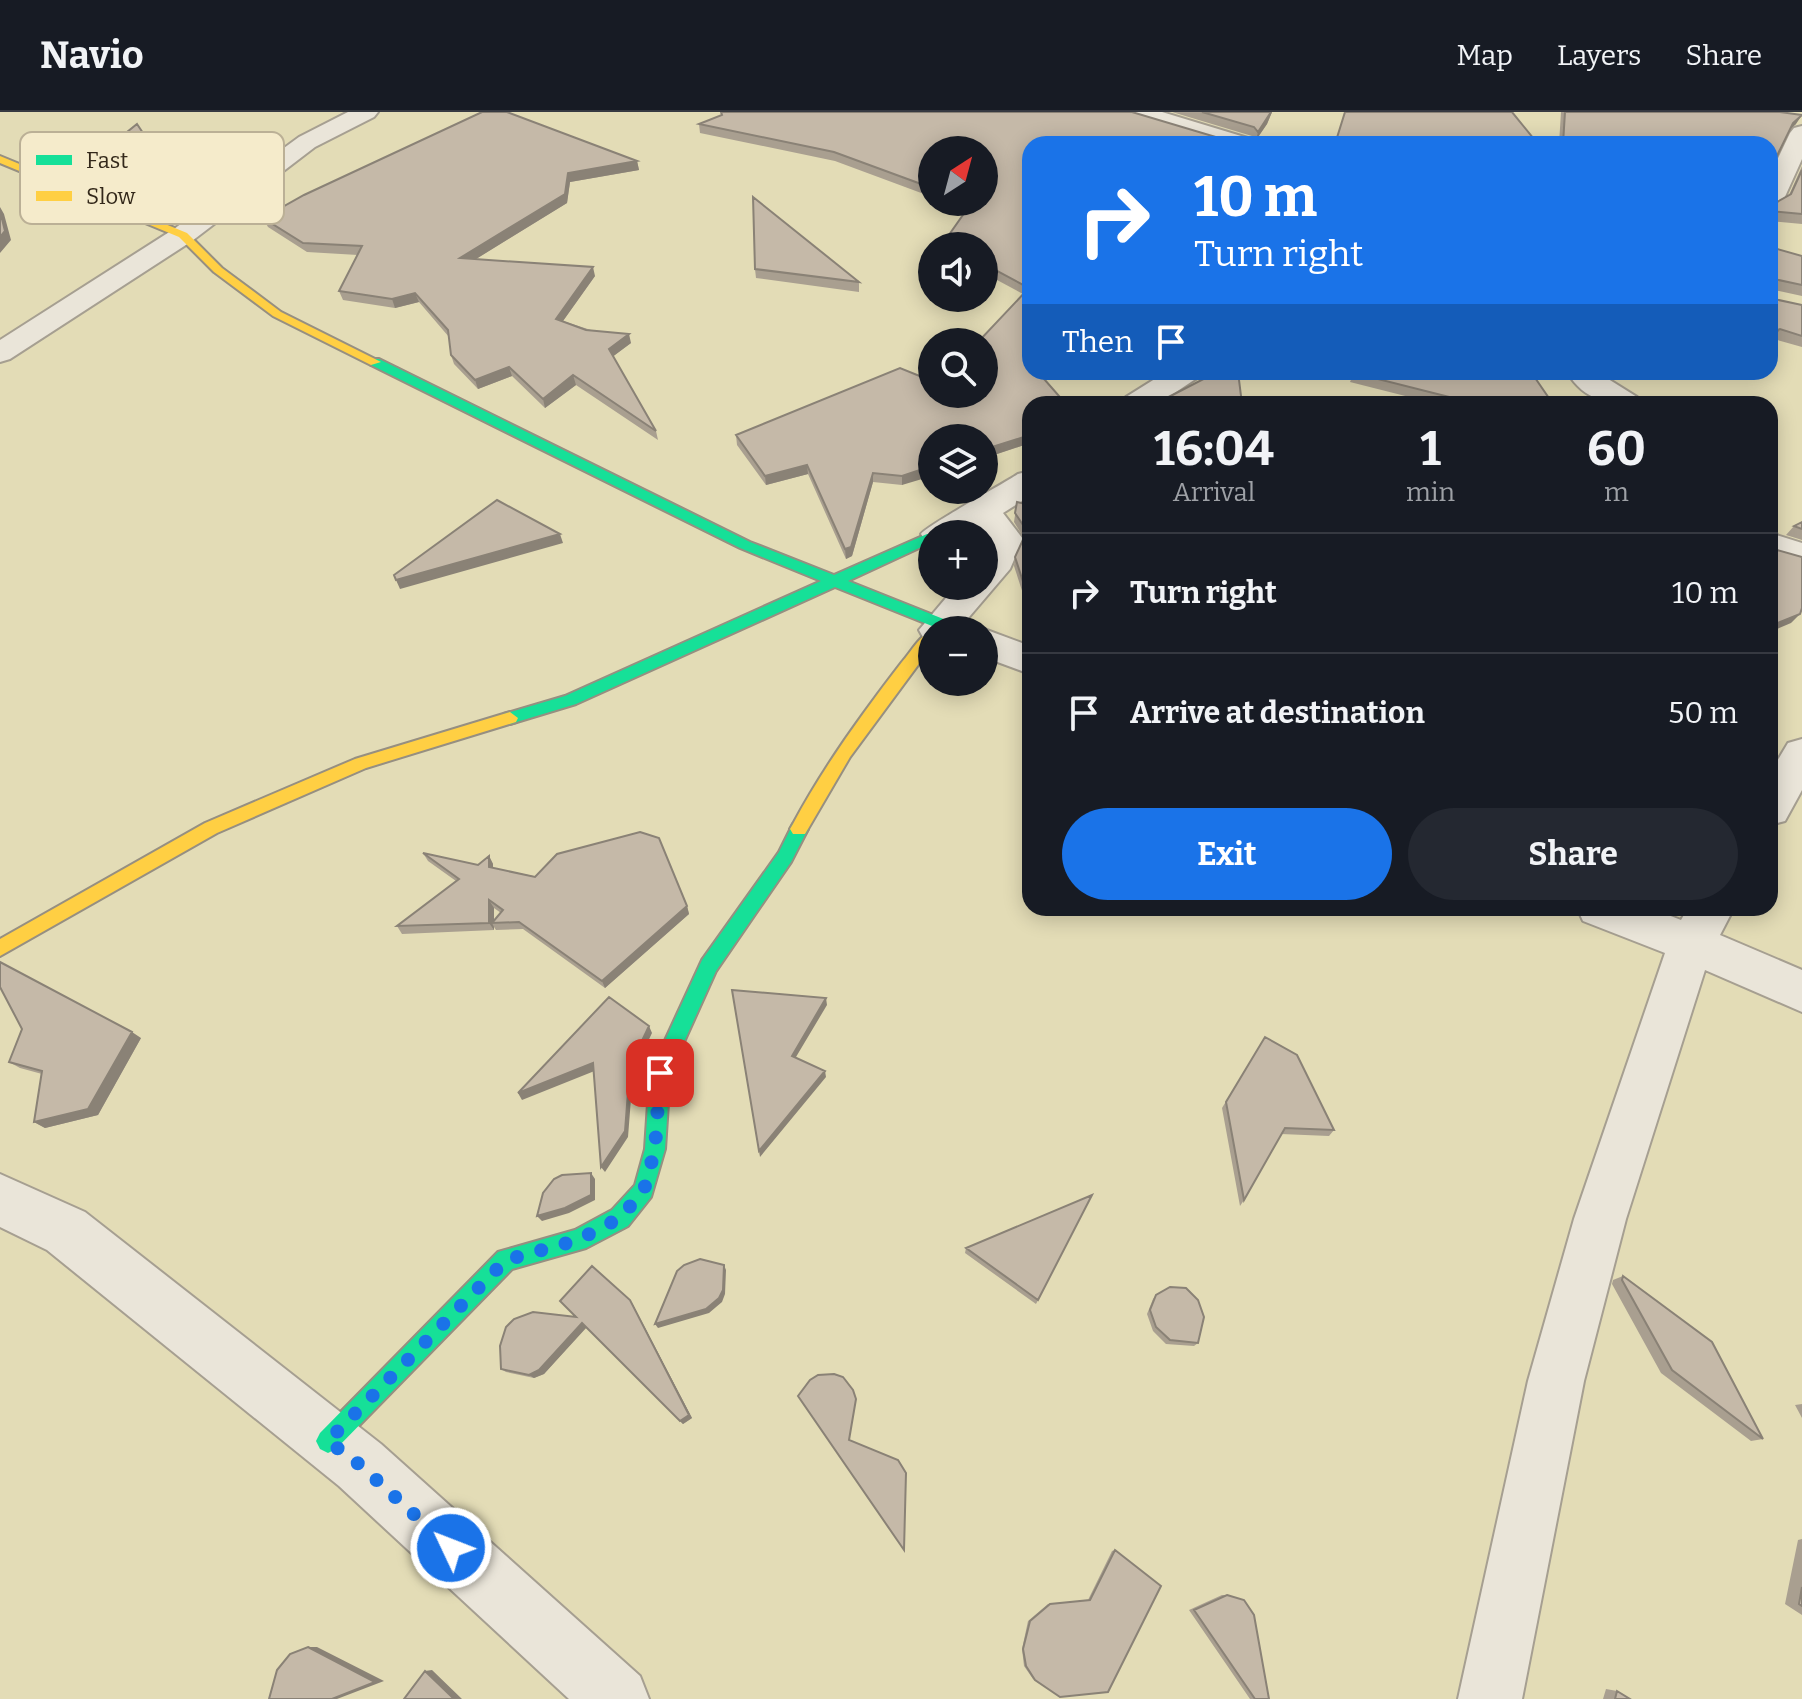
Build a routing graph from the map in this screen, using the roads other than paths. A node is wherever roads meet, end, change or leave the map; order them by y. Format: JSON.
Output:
{"nodes":[{"id":1,"x":366,"y":112,"type":"edge"},
{"id":2,"x":1137,"y":112,"type":"edge"},
{"id":3,"x":1798,"y":121,"type":"edge"},
{"id":4,"x":1216,"y":136,"type":"edge"},
{"id":5,"x":0,"y":159,"type":"edge"},
{"id":6,"x":284,"y":159,"type":"edge"},
{"id":7,"x":20,"y":167,"type":"edge"},
{"id":8,"x":1778,"y":178,"type":"edge"},
{"id":9,"x":157,"y":224,"type":"edge"},
{"id":10,"x":198,"y":224,"type":"edge"},
{"id":11,"x":183,"y":235,"type":"junction"},
{"id":12,"x":0,"y":353,"type":"edge"},
{"id":13,"x":1174,"y":380,"type":"edge"},
{"id":14,"x":1587,"y":380,"type":"edge"},
{"id":15,"x":1149,"y":396,"type":"edge"},
{"id":16,"x":1612,"y":396,"type":"edge"},
{"id":17,"x":1022,"y":486,"type":"edge"},
{"id":18,"x":983,"y":511,"type":"junction"},
{"id":19,"x":965,"y":520,"type":"edge"},
{"id":20,"x":990,"y":520,"type":"edge"},
{"id":21,"x":998,"y":529,"type":"edge"},
{"id":22,"x":918,"y":543,"type":"edge"},
{"id":23,"x":1778,"y":547,"type":"edge"},
{"id":24,"x":1802,"y":555,"type":"edge"},
{"id":25,"x":998,"y":561,"type":"edge"},
{"id":26,"x":832,"y":579,"type":"junction"},
{"id":27,"x":965,"y":600,"type":"edge"},
{"id":28,"x":953,"y":616,"type":"edge"},
{"id":29,"x":918,"y":619,"type":"edge"},
{"id":30,"x":998,"y":648,"type":"edge"},
{"id":31,"x":1022,"y":658,"type":"edge"},
{"id":32,"x":918,"y":659,"type":"edge"},
{"id":33,"x":1802,"y":754,"type":"edge"},
{"id":34,"x":1778,"y":795,"type":"edge"},
{"id":35,"x":1645,"y":916,"type":"edge"},
{"id":36,"x":1702,"y":926,"type":"edge"},
{"id":37,"x":0,"y":948,"type":"edge"},
{"id":38,"x":1802,"y":992,"type":"edge"},
{"id":39,"x":0,"y":1200,"type":"edge"},
{"id":40,"x":328,"y":1441,"type":"junction"},
{"id":41,"x":617,"y":1699,"type":"edge"},
{"id":42,"x":1490,"y":1699,"type":"edge"}],
"edges":[{"from":1,"to":6,"type":"street"},
{"from":2,"to":4,"type":"street"},
{"from":3,"to":8,"type":"street"},
{"from":5,"to":7,"type":"street"},
{"from":9,"to":11,"type":"street"},
{"from":10,"to":11,"type":"street"},
{"from":11,"to":12,"type":"street"},
{"from":11,"to":26,"type":"street"},
{"from":13,"to":15,"type":"street"},
{"from":14,"to":16,"type":"street"},
{"from":17,"to":18,"type":"street"},
{"from":18,"to":19,"type":"street"},
{"from":18,"to":20,"type":"street"},
{"from":21,"to":25,"type":"street"},
{"from":22,"to":26,"type":"street"},
{"from":23,"to":24,"type":"street"},
{"from":26,"to":29,"type":"street"},
{"from":26,"to":37,"type":"street"},
{"from":27,"to":28,"type":"street"},
{"from":30,"to":31,"type":"street"},
{"from":32,"to":40,"type":"street"},
{"from":33,"to":34,"type":"street"},
{"from":35,"to":36,"type":"street"},
{"from":36,"to":38,"type":"street"},
{"from":36,"to":42,"type":"street"},
{"from":39,"to":40,"type":"street"},
{"from":40,"to":41,"type":"street"}]}
